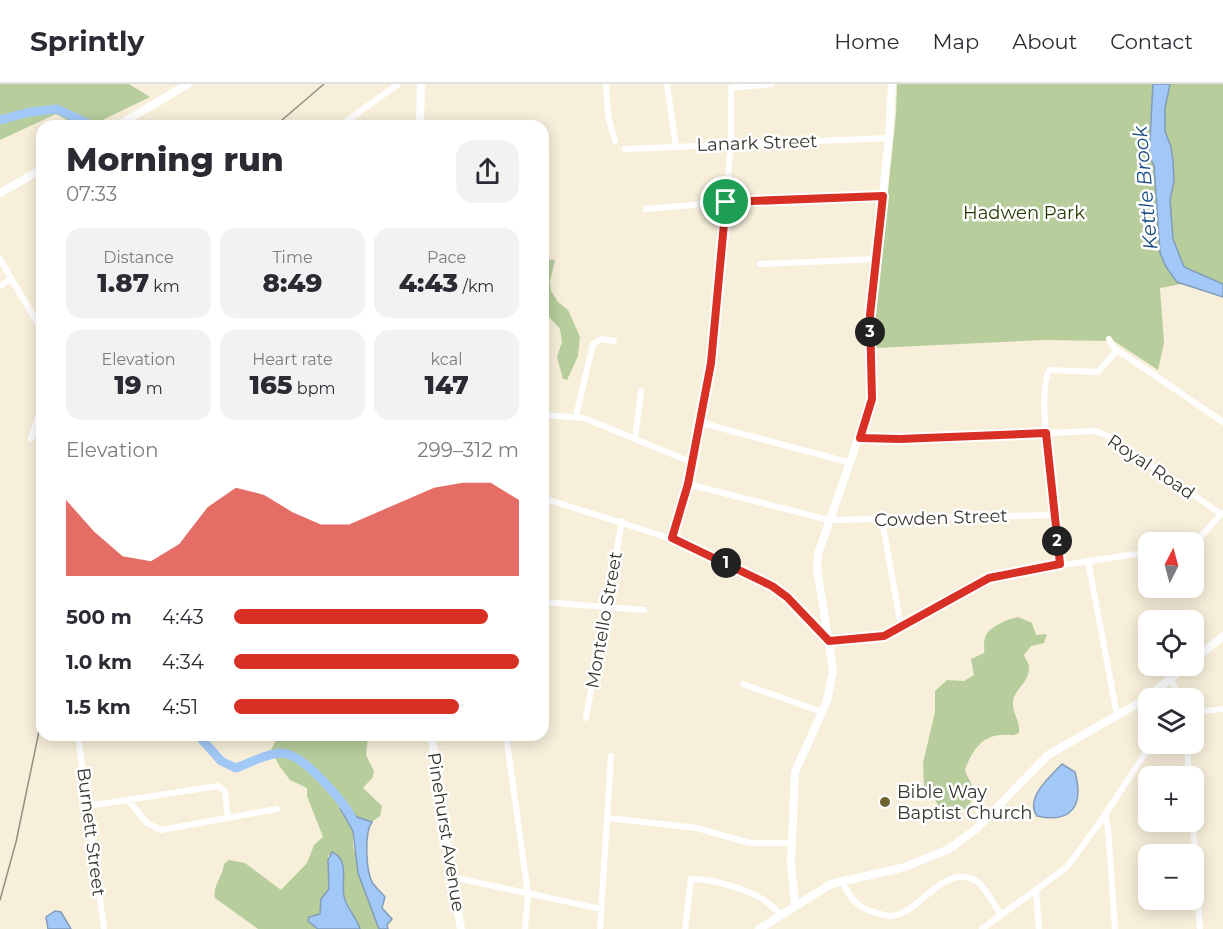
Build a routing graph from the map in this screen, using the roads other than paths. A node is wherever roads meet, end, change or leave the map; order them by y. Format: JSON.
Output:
{"nodes":[{"id":1,"x":188,"y":84,"type":"edge"},
{"id":2,"x":398,"y":84,"type":"edge"},
{"id":3,"x":421,"y":84,"type":"edge"},
{"id":4,"x":606,"y":84,"type":"edge"},
{"id":5,"x":667,"y":84,"type":"edge"},
{"id":6,"x":771,"y":84,"type":"edge"},
{"id":7,"x":892,"y":84,"type":"edge"},
{"id":8,"x":174,"y":87,"type":"edge"},
{"id":9,"x":126,"y":120,"type":"edge"},
{"id":10,"x":348,"y":120,"type":"edge"},
{"id":11,"x":420,"y":120,"type":"edge"},
{"id":12,"x":889,"y":138,"type":"junction"},
{"id":13,"x":615,"y":141,"type":"dead end"},
{"id":14,"x":731,"y":144,"type":"junction"},
{"id":15,"x":676,"y":147,"type":"junction"},
{"id":16,"x":625,"y":149,"type":"dead end"},
{"id":17,"x":36,"y":172,"type":"edge"},
{"id":18,"x":0,"y":193,"type":"edge"},
{"id":19,"x":883,"y":196,"type":"junction"},
{"id":20,"x":726,"y":202,"type":"junction"},
{"id":21,"x":646,"y":209,"type":"dead end"},
{"id":22,"x":0,"y":259,"type":"edge"},
{"id":23,"x":876,"y":259,"type":"junction"},
{"id":24,"x":760,"y":264,"type":"dead end"},
{"id":25,"x":11,"y":279,"type":"junction"},
{"id":26,"x":0,"y":286,"type":"edge"},
{"id":27,"x":36,"y":321,"type":"edge"},
{"id":28,"x":1109,"y":339,"type":"dead end"},
{"id":29,"x":614,"y":341,"type":"dead end"},
{"id":30,"x":1117,"y":350,"type":"junction"},
{"id":31,"x":641,"y":391,"type":"dead end"},
{"id":32,"x":549,"y":415,"type":"edge"},
{"id":33,"x":576,"y":416,"type":"junction"},
{"id":34,"x":698,"y":422,"type":"junction"},
{"id":35,"x":1223,"y":422,"type":"edge"},
{"id":36,"x":36,"y":424,"type":"edge"},
{"id":37,"x":1046,"y":433,"type":"junction"},
{"id":38,"x":860,"y":438,"type":"junction"},
{"id":39,"x":31,"y":439,"type":"dead end"},
{"id":40,"x":635,"y":439,"type":"junction"},
{"id":41,"x":691,"y":462,"type":"junction"},
{"id":42,"x":851,"y":463,"type":"junction"},
{"id":43,"x":688,"y":484,"type":"junction"},
{"id":44,"x":549,"y":499,"type":"edge"},
{"id":45,"x":1222,"y":513,"type":"edge"},
{"id":46,"x":1054,"y":515,"type":"junction"},
{"id":47,"x":829,"y":520,"type":"junction"},
{"id":48,"x":882,"y":520,"type":"junction"},
{"id":49,"x":622,"y":521,"type":"junction"},
{"id":50,"x":1204,"y":533,"type":"edge"},
{"id":51,"x":672,"y":538,"type":"junction"},
{"id":52,"x":1138,"y":554,"type":"edge"},
{"id":53,"x":1088,"y":561,"type":"junction"},
{"id":54,"x":1060,"y":564,"type":"junction"},
{"id":55,"x":549,"y":602,"type":"edge"},
{"id":56,"x":606,"y":607,"type":"junction"},
{"id":57,"x":644,"y":610,"type":"dead end"},
{"id":58,"x":901,"y":627,"type":"junction"},
{"id":59,"x":1223,"y":636,"type":"edge"},
{"id":60,"x":829,"y":641,"type":"junction"},
{"id":61,"x":1204,"y":652,"type":"edge"},
{"id":62,"x":1174,"y":677,"type":"joint"},
{"id":63,"x":743,"y":684,"type":"dead end"},
{"id":64,"x":1177,"y":688,"type":"edge"},
{"id":65,"x":1223,"y":709,"type":"edge"},
{"id":66,"x":1204,"y":711,"type":"edge"},
{"id":67,"x":822,"y":712,"type":"junction"},
{"id":68,"x":1117,"y":715,"type":"junction"},
{"id":69,"x":586,"y":718,"type":"dead end"},
{"id":70,"x":79,"y":741,"type":"edge"},
{"id":71,"x":432,"y":741,"type":"edge"},
{"id":72,"x":507,"y":741,"type":"edge"},
{"id":73,"x":1144,"y":754,"type":"edge"},
{"id":74,"x":611,"y":756,"type":"dead end"},
{"id":75,"x":128,"y":800,"type":"junction"},
{"id":76,"x":88,"y":806,"type":"junction"},
{"id":77,"x":277,"y":809,"type":"dead end"},
{"id":78,"x":1105,"y":815,"type":"junction"},
{"id":79,"x":228,"y":818,"type":"junction"},
{"id":80,"x":607,"y":818,"type":"junction"},
{"id":81,"x":1194,"y":832,"type":"edge"},
{"id":82,"x":791,"y":843,"type":"junction"},
{"id":83,"x":452,"y":878,"type":"junction"},
{"id":84,"x":842,"y":880,"type":"junction"},
{"id":85,"x":1036,"y":891,"type":"junction"},
{"id":86,"x":528,"y":894,"type":"junction"},
{"id":87,"x":795,"y":905,"type":"junction"},
{"id":88,"x":601,"y":909,"type":"junction"},
{"id":89,"x":780,"y":915,"type":"junction"},
{"id":90,"x":1001,"y":915,"type":"junction"},
{"id":91,"x":104,"y":929,"type":"edge"},
{"id":92,"x":461,"y":929,"type":"edge"},
{"id":93,"x":525,"y":929,"type":"edge"},
{"id":94,"x":600,"y":929,"type":"edge"},
{"id":95,"x":685,"y":929,"type":"edge"},
{"id":96,"x":759,"y":929,"type":"edge"},
{"id":97,"x":982,"y":929,"type":"edge"},
{"id":98,"x":1039,"y":929,"type":"edge"},
{"id":99,"x":1115,"y":929,"type":"edge"},
{"id":100,"x":1200,"y":929,"type":"edge"}],
"edges":[{"from":1,"to":8,"type":"street"},
{"from":2,"to":10,"type":"street"},
{"from":3,"to":11,"type":"street"},
{"from":4,"to":13,"type":"street"},
{"from":5,"to":15,"type":"street"},
{"from":6,"to":14,"type":"street"},
{"from":7,"to":12,"type":"street"},
{"from":8,"to":9,"type":"street"},
{"from":12,"to":14,"type":"street","name":"Lanark Street"},
{"from":12,"to":19,"type":"street"},
{"from":14,"to":15,"type":"street","name":"Lanark Street"},
{"from":14,"to":20,"type":"street"},
{"from":15,"to":16,"type":"street","name":"Lanark Street"},
{"from":17,"to":18,"type":"street"},
{"from":19,"to":20,"type":"street"},
{"from":19,"to":23,"type":"street"},
{"from":20,"to":21,"type":"street"},
{"from":20,"to":34,"type":"street"},
{"from":22,"to":25,"type":"street"},
{"from":23,"to":24,"type":"street"},
{"from":23,"to":38,"type":"street"},
{"from":25,"to":26,"type":"street"},
{"from":25,"to":27,"type":"street"},
{"from":28,"to":30,"type":"street"},
{"from":29,"to":33,"type":"street"},
{"from":30,"to":35,"type":"street"},
{"from":30,"to":37,"type":"street"},
{"from":31,"to":40,"type":"street"},
{"from":32,"to":33,"type":"street"},
{"from":33,"to":40,"type":"street"},
{"from":34,"to":41,"type":"street"},
{"from":34,"to":42,"type":"street"},
{"from":36,"to":39,"type":"street"},
{"from":37,"to":38,"type":"street","name":"Royal Road"},
{"from":37,"to":45,"type":"street","name":"Royal Road"},
{"from":37,"to":46,"type":"street"},
{"from":38,"to":42,"type":"street"},
{"from":40,"to":41,"type":"street"},
{"from":41,"to":43,"type":"street"},
{"from":42,"to":47,"type":"street"},
{"from":43,"to":47,"type":"street","name":"Cowden Street"},
{"from":43,"to":51,"type":"street"},
{"from":44,"to":49,"type":"street"},
{"from":45,"to":50,"type":"street"},
{"from":46,"to":48,"type":"street","name":"Cowden Street"},
{"from":46,"to":54,"type":"street"},
{"from":47,"to":48,"type":"street","name":"Cowden Street"},
{"from":47,"to":60,"type":"street"},
{"from":48,"to":58,"type":"street"},
{"from":49,"to":51,"type":"street"},
{"from":49,"to":56,"type":"street","name":"Montello Street"},
{"from":51,"to":60,"type":"street"},
{"from":52,"to":53,"type":"street"},
{"from":53,"to":54,"type":"street"},
{"from":53,"to":68,"type":"street"},
{"from":54,"to":58,"type":"street"},
{"from":55,"to":56,"type":"street"},
{"from":56,"to":57,"type":"street"},
{"from":56,"to":69,"type":"street","name":"Montello Street"},
{"from":58,"to":60,"type":"street"},
{"from":59,"to":61,"type":"street"},
{"from":60,"to":67,"type":"street"},
{"from":62,"to":64,"type":"street"},
{"from":62,"to":68,"type":"street"},
{"from":63,"to":67,"type":"street"},
{"from":65,"to":66,"type":"street"},
{"from":67,"to":82,"type":"street"},
{"from":68,"to":84,"type":"street"},
{"from":70,"to":76,"type":"street","name":"Burnett Street"},
{"from":71,"to":83,"type":"street","name":"Pinehurst Avenue"},
{"from":72,"to":86,"type":"street"},
{"from":73,"to":78,"type":"street"},
{"from":74,"to":80,"type":"street"},
{"from":75,"to":76,"type":"street"},
{"from":75,"to":79,"type":"street"},
{"from":75,"to":79,"type":"street"},
{"from":76,"to":91,"type":"street","name":"Burnett Street"},
{"from":77,"to":79,"type":"street"},
{"from":78,"to":85,"type":"street"},
{"from":78,"to":99,"type":"street"},
{"from":80,"to":82,"type":"street"},
{"from":80,"to":88,"type":"street"},
{"from":81,"to":100,"type":"street"},
{"from":82,"to":87,"type":"street"},
{"from":83,"to":86,"type":"street"},
{"from":83,"to":92,"type":"street","name":"Pinehurst Avenue"},
{"from":84,"to":87,"type":"street"},
{"from":84,"to":90,"type":"street"},
{"from":85,"to":90,"type":"street"},
{"from":85,"to":98,"type":"street"},
{"from":86,"to":88,"type":"street"},
{"from":86,"to":93,"type":"street"},
{"from":87,"to":89,"type":"street"},
{"from":88,"to":94,"type":"street"},
{"from":89,"to":95,"type":"street"},
{"from":89,"to":96,"type":"street"},
{"from":90,"to":97,"type":"street"}]}
